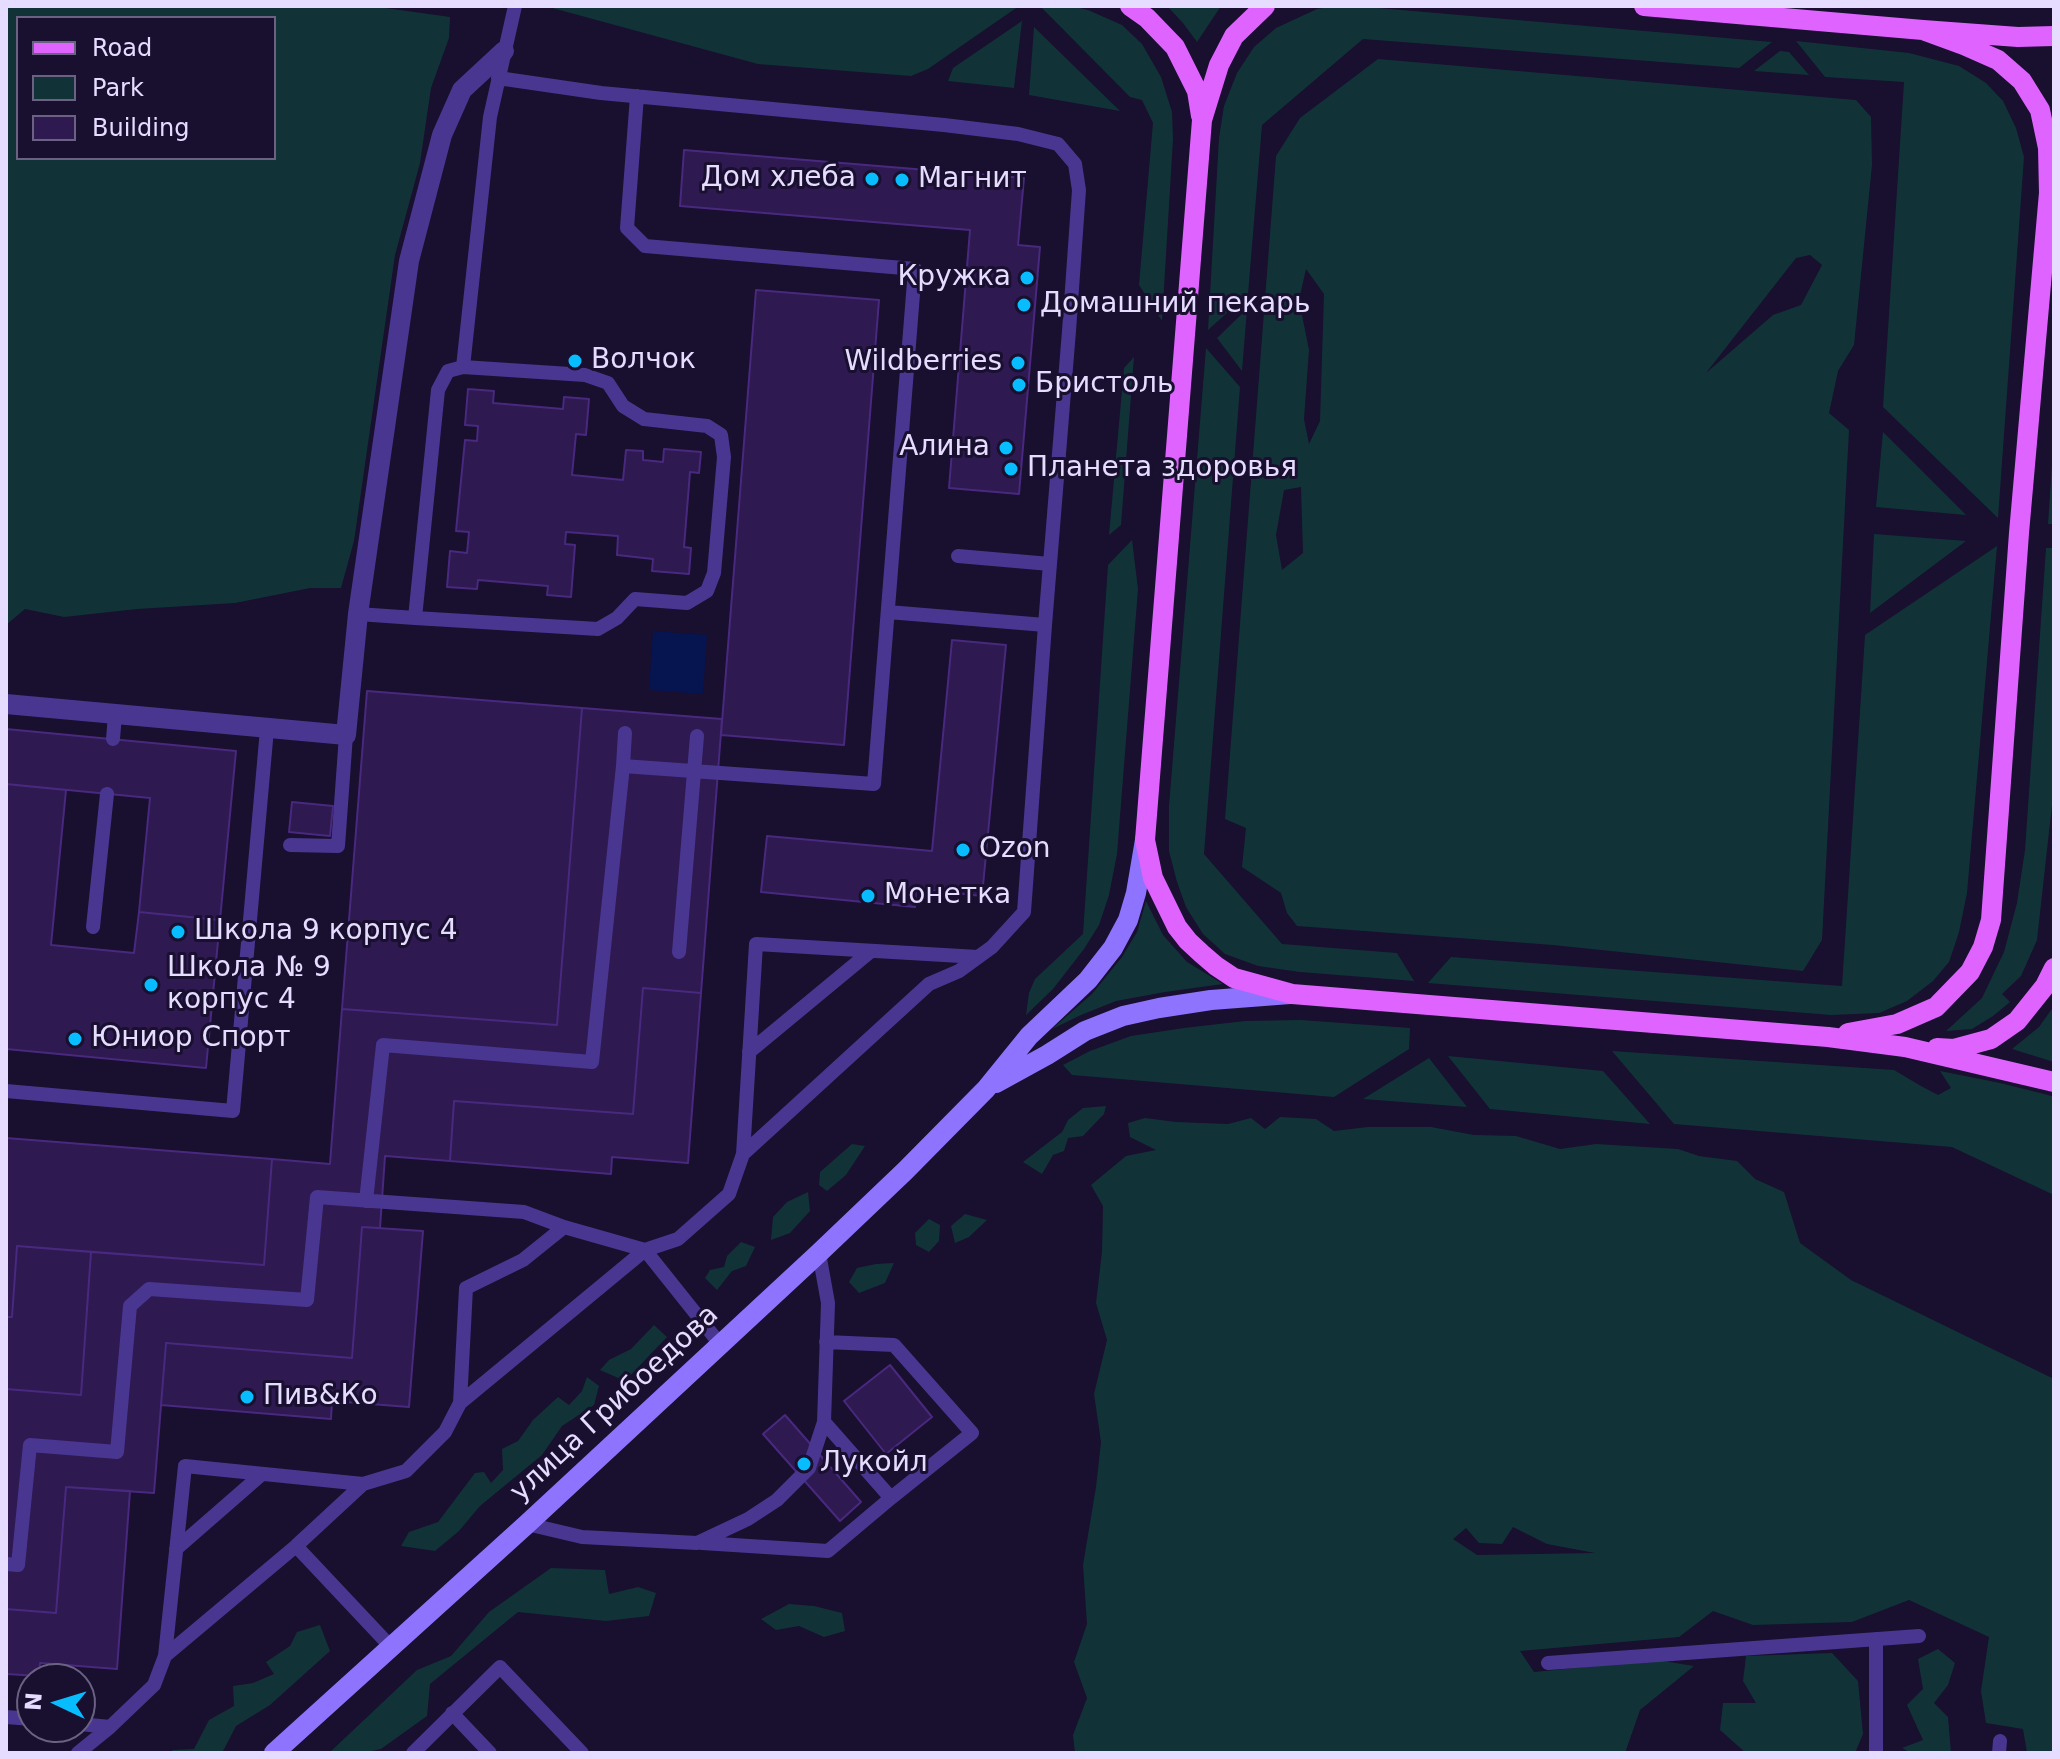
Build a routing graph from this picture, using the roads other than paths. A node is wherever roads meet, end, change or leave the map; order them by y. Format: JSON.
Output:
{"nodes":[{"id":1,"x":515,"y":6,"type":"edge"},
{"id":2,"x":1130,"y":6,"type":"edge"},
{"id":3,"x":1265,"y":6,"type":"edge"},
{"id":4,"x":1644,"y":6,"type":"edge"},
{"id":5,"x":1923,"y":30,"type":"junction"},
{"id":6,"x":2054,"y":36,"type":"edge"},
{"id":7,"x":2018,"y":37,"type":"junction"},
{"id":8,"x":504,"y":51,"type":"junction"},
{"id":9,"x":2054,"y":51,"type":"edge"},
{"id":10,"x":498,"y":78,"type":"junction"},
{"id":11,"x":637,"y":96,"type":"junction"},
{"id":12,"x":1202,"y":120,"type":"junction"},
{"id":13,"x":463,"y":367,"type":"junction"},
{"id":14,"x":958,"y":556,"type":"dead end"},
{"id":15,"x":1050,"y":564,"type":"junction"},
{"id":16,"x":888,"y":612,"type":"junction"},
{"id":17,"x":358,"y":614,"type":"junction"},
{"id":18,"x":415,"y":618,"type":"junction"},
{"id":19,"x":1045,"y":625,"type":"junction"},
{"id":20,"x":6,"y":704,"type":"edge"},
{"id":21,"x":115,"y":715,"type":"junction"},
{"id":22,"x":267,"y":729,"type":"junction"},
{"id":23,"x":625,"y":733,"type":"dead end"},
{"id":24,"x":346,"y":735,"type":"junction"},
{"id":25,"x":697,"y":736,"type":"dead end"},
{"id":26,"x":113,"y":739,"type":"dead end"},
{"id":27,"x":623,"y":766,"type":"junction"},
{"id":28,"x":694,"y":771,"type":"junction"},
{"id":29,"x":107,"y":794,"type":"dead end"},
{"id":30,"x":1145,"y":840,"type":"junction"},
{"id":31,"x":290,"y":845,"type":"dead end"},
{"id":32,"x":93,"y":927,"type":"dead end"},
{"id":33,"x":871,"y":951,"type":"junction"},
{"id":34,"x":679,"y":952,"type":"dead end"},
{"id":35,"x":978,"y":957,"type":"junction"},
{"id":36,"x":2054,"y":968,"type":"edge"},
{"id":37,"x":1292,"y":994,"type":"junction"},
{"id":38,"x":1828,"y":1037,"type":"junction"},
{"id":39,"x":1905,"y":1047,"type":"junction"},
{"id":40,"x":749,"y":1052,"type":"junction"},
{"id":41,"x":2054,"y":1082,"type":"edge"},
{"id":42,"x":986,"y":1089,"type":"junction"},
{"id":43,"x":6,"y":1091,"type":"edge"},
{"id":44,"x":743,"y":1154,"type":"junction"},
{"id":45,"x":366,"y":1201,"type":"junction"},
{"id":46,"x":564,"y":1227,"type":"junction"},
{"id":47,"x":645,"y":1250,"type":"junction"},
{"id":48,"x":819,"y":1253,"type":"junction"},
{"id":49,"x":826,"y":1342,"type":"junction"},
{"id":50,"x":720,"y":1344,"type":"junction"},
{"id":51,"x":460,"y":1403,"type":"junction"},
{"id":52,"x":824,"y":1422,"type":"junction"},
{"id":53,"x":262,"y":1474,"type":"junction"},
{"id":54,"x":363,"y":1484,"type":"junction"},
{"id":55,"x":891,"y":1498,"type":"junction"},
{"id":56,"x":527,"y":1524,"type":"junction"},
{"id":57,"x":697,"y":1543,"type":"junction"},
{"id":58,"x":296,"y":1546,"type":"junction"},
{"id":59,"x":176,"y":1549,"type":"junction"},
{"id":60,"x":6,"y":1564,"type":"edge"},
{"id":61,"x":1919,"y":1636,"type":"dead end"},
{"id":62,"x":1876,"y":1639,"type":"junction"},
{"id":63,"x":391,"y":1647,"type":"junction"},
{"id":64,"x":165,"y":1656,"type":"junction"},
{"id":65,"x":1548,"y":1663,"type":"dead end"},
{"id":66,"x":452,"y":1713,"type":"junction"},
{"id":67,"x":96,"y":1726,"type":"edge"},
{"id":68,"x":110,"y":1727,"type":"junction"},
{"id":69,"x":78,"y":1753,"type":"edge"},
{"id":70,"x":274,"y":1753,"type":"edge"},
{"id":71,"x":413,"y":1753,"type":"edge"},
{"id":72,"x":490,"y":1753,"type":"edge"},
{"id":73,"x":582,"y":1753,"type":"edge"},
{"id":74,"x":1876,"y":1753,"type":"edge"}],
"edges":[{"from":1,"to":8,"type":"lane"},
{"from":2,"to":12,"type":"main road"},
{"from":3,"to":12,"type":"main road"},
{"from":4,"to":5,"type":"main road"},
{"from":5,"to":7,"type":"main road"},
{"from":5,"to":38,"type":"main road"},
{"from":6,"to":7,"type":"main road"},
{"from":7,"to":9,"type":"main road"},
{"from":8,"to":10,"type":"lane"},
{"from":8,"to":17,"type":"street"},
{"from":10,"to":11,"type":"lane"},
{"from":10,"to":13,"type":"lane"},
{"from":11,"to":15,"type":"lane"},
{"from":11,"to":16,"type":"lane"},
{"from":12,"to":30,"type":"main road"},
{"from":13,"to":18,"type":"lane"},
{"from":13,"to":18,"type":"lane"},
{"from":14,"to":15,"type":"lane"},
{"from":15,"to":19,"type":"lane"},
{"from":16,"to":19,"type":"lane"},
{"from":16,"to":28,"type":"lane"},
{"from":17,"to":18,"type":"lane"},
{"from":17,"to":24,"type":"street"},
{"from":19,"to":35,"type":"lane"},
{"from":20,"to":21,"type":"street"},
{"from":21,"to":22,"type":"street"},
{"from":21,"to":26,"type":"lane"},
{"from":22,"to":24,"type":"street"},
{"from":22,"to":43,"type":"lane"},
{"from":23,"to":27,"type":"lane"},
{"from":24,"to":31,"type":"lane"},
{"from":25,"to":28,"type":"lane"},
{"from":27,"to":28,"type":"lane"},
{"from":27,"to":45,"type":"lane"},
{"from":28,"to":34,"type":"lane"},
{"from":29,"to":32,"type":"lane"},
{"from":30,"to":37,"type":"main road"},
{"from":30,"to":42,"type":"main road"},
{"from":33,"to":35,"type":"lane"},
{"from":33,"to":40,"type":"lane"},
{"from":33,"to":40,"type":"lane"},
{"from":35,"to":44,"type":"lane"},
{"from":36,"to":39,"type":"main road"},
{"from":37,"to":38,"type":"main road"},
{"from":37,"to":42,"type":"main road"},
{"from":38,"to":39,"type":"main road"},
{"from":39,"to":41,"type":"main road"},
{"from":40,"to":44,"type":"lane"},
{"from":42,"to":48,"type":"main road","name":"улица Грибоедова"},
{"from":44,"to":47,"type":"lane"},
{"from":45,"to":46,"type":"lane"},
{"from":45,"to":60,"type":"lane"},
{"from":46,"to":47,"type":"lane"},
{"from":46,"to":51,"type":"lane"},
{"from":47,"to":50,"type":"lane"},
{"from":47,"to":51,"type":"lane"},
{"from":48,"to":49,"type":"lane"},
{"from":48,"to":50,"type":"main road","name":"улица Грибоедова"},
{"from":49,"to":52,"type":"lane"},
{"from":49,"to":55,"type":"lane"},
{"from":50,"to":56,"type":"main road","name":"улица Грибоедова"},
{"from":51,"to":54,"type":"lane"},
{"from":52,"to":55,"type":"lane"},
{"from":52,"to":57,"type":"lane"},
{"from":53,"to":54,"type":"lane"},
{"from":53,"to":59,"type":"lane"},
{"from":53,"to":59,"type":"lane"},
{"from":54,"to":58,"type":"lane"},
{"from":55,"to":57,"type":"lane"},
{"from":56,"to":57,"type":"lane"},
{"from":56,"to":63,"type":"main road","name":"улица Грибоедова"},
{"from":58,"to":63,"type":"lane"},
{"from":58,"to":64,"type":"lane"},
{"from":59,"to":64,"type":"lane"},
{"from":61,"to":62,"type":"lane"},
{"from":62,"to":65,"type":"lane"},
{"from":62,"to":74,"type":"lane"},
{"from":63,"to":70,"type":"main road","name":"улица Грибоедова"},
{"from":64,"to":68,"type":"lane"},
{"from":66,"to":71,"type":"lane"},
{"from":66,"to":72,"type":"lane"},
{"from":66,"to":73,"type":"lane"},
{"from":67,"to":68,"type":"lane"},
{"from":68,"to":69,"type":"lane"}]}
